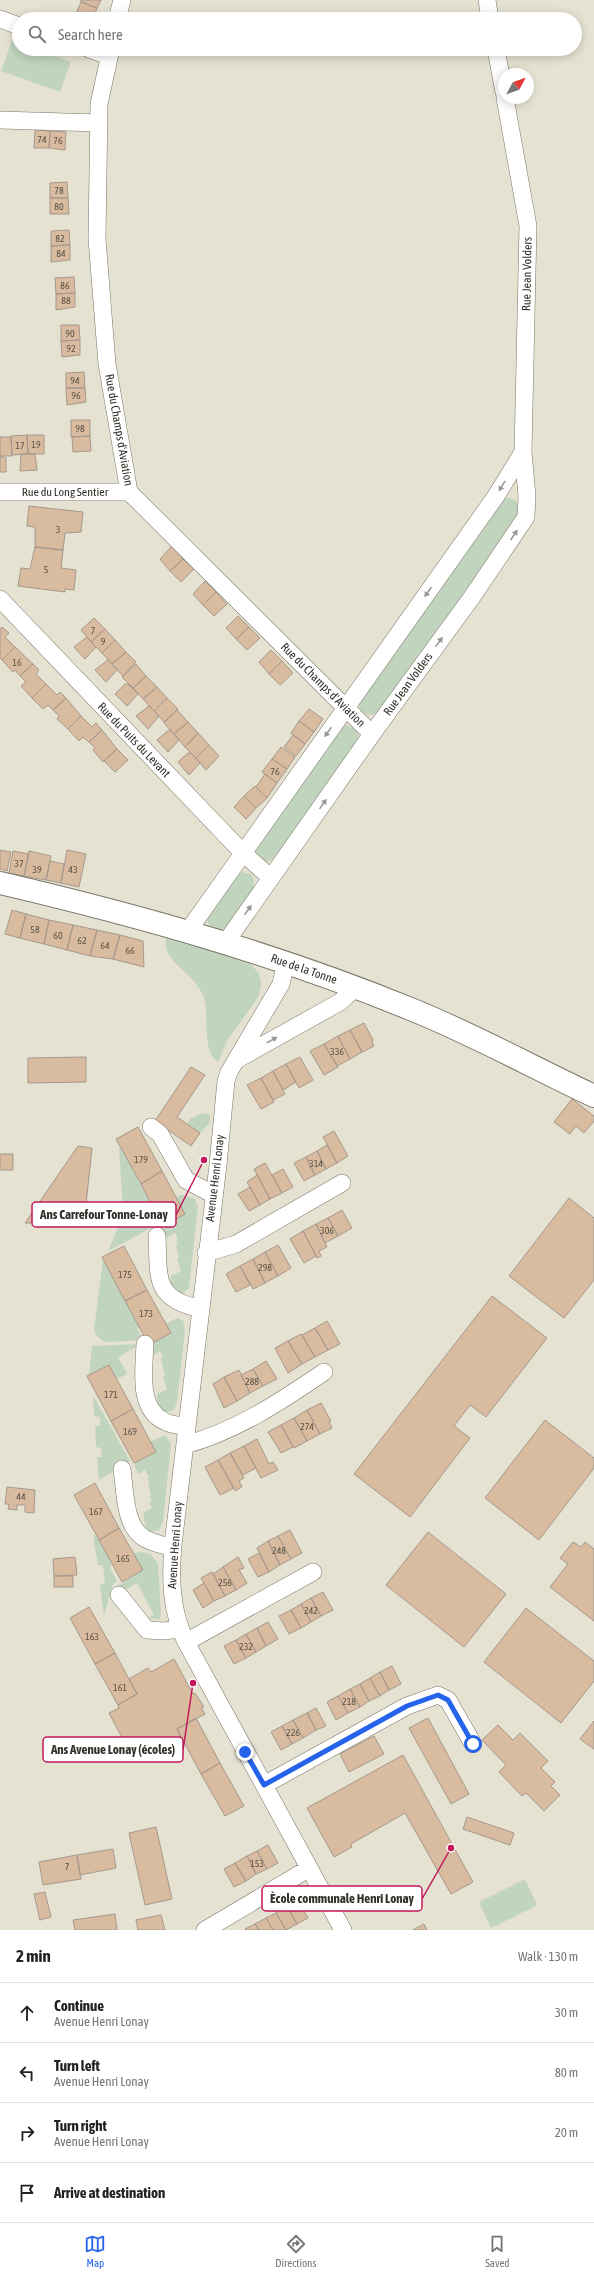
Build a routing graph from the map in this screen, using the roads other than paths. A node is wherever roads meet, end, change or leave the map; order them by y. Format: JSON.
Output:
{"nodes":[{"id":1,"x":122,"y":0,"type":"edge"},
{"id":2,"x":487,"y":0,"type":"edge"},
{"id":3,"x":119,"y":12,"type":"edge"},
{"id":4,"x":489,"y":12,"type":"edge"},
{"id":5,"x":0,"y":19,"type":"edge"},
{"id":6,"x":12,"y":23,"type":"edge"},
{"id":7,"x":109,"y":56,"type":"edge"},
{"id":8,"x":497,"y":56,"type":"edge"},
{"id":9,"x":500,"y":68,"type":"edge"},
{"id":10,"x":506,"y":104,"type":"edge"},
{"id":11,"x":0,"y":120,"type":"edge"},
{"id":12,"x":99,"y":123,"type":"junction"},
{"id":13,"x":523,"y":452,"type":"junction"},
{"id":14,"x":0,"y":492,"type":"edge"},
{"id":15,"x":129,"y":492,"type":"junction"},
{"id":16,"x":0,"y":599,"type":"edge"},
{"id":17,"x":346,"y":707,"type":"junction"},
{"id":18,"x":372,"y":734,"type":"junction"},
{"id":19,"x":243,"y":853,"type":"junction"},
{"id":20,"x":271,"y":878,"type":"junction"},
{"id":21,"x":0,"y":883,"type":"edge"},
{"id":22,"x":188,"y":931,"type":"junction"},
{"id":23,"x":226,"y":942,"type":"junction"},
{"id":24,"x":286,"y":962,"type":"junction"},
{"id":25,"x":356,"y":987,"type":"junction"},
{"id":26,"x":238,"y":1059,"type":"junction"},
{"id":27,"x":594,"y":1096,"type":"edge"},
{"id":28,"x":151,"y":1127,"type":"dead end"},
{"id":29,"x":342,"y":1183,"type":"dead end"},
{"id":30,"x":214,"y":1195,"type":"junction"},
{"id":31,"x":157,"y":1236,"type":"dead end"},
{"id":32,"x":206,"y":1253,"type":"junction"},
{"id":33,"x":201,"y":1309,"type":"junction"},
{"id":34,"x":145,"y":1344,"type":"dead end"},
{"id":35,"x":324,"y":1372,"type":"dead end"},
{"id":36,"x":187,"y":1427,"type":"junction"},
{"id":37,"x":185,"y":1445,"type":"junction"},
{"id":38,"x":122,"y":1469,"type":"dead end"},
{"id":39,"x":173,"y":1548,"type":"junction"},
{"id":40,"x":313,"y":1572,"type":"dead end"},
{"id":41,"x":119,"y":1595,"type":"dead end"},
{"id":42,"x":182,"y":1636,"type":"junction"},
{"id":43,"x":473,"y":1744,"type":"dead end"},
{"id":44,"x":264,"y":1785,"type":"junction"},
{"id":45,"x":308,"y":1869,"type":"junction"},
{"id":46,"x":205,"y":1930,"type":"edge"},
{"id":47,"x":342,"y":1930,"type":"edge"}],
"edges":[{"from":1,"to":3,"type":"street"},
{"from":2,"to":4,"type":"street"},
{"from":5,"to":6,"type":"street"},
{"from":7,"to":12,"type":"street","name":"Rue du Champs d'Aviation"},
{"from":8,"to":9,"type":"street"},
{"from":10,"to":13,"type":"street","name":"Rue Jean Volders"},
{"from":11,"to":12,"type":"street"},
{"from":12,"to":15,"type":"street","name":"Rue du Champs d'Aviation"},
{"from":13,"to":17,"type":"street","one_way":true},
{"from":18,"to":13,"type":"street","name":"Rue Jean Volders","one_way":true},
{"from":14,"to":15,"type":"street","name":"Rue du Long Sentier"},
{"from":15,"to":17,"type":"street","name":"Rue du Champs d'Aviation"},
{"from":16,"to":19,"type":"street","name":"Rue du Puits du Levant"},
{"from":17,"to":18,"type":"street","name":"Rue du Champs d'Aviation"},
{"from":17,"to":19,"type":"street","one_way":true},
{"from":20,"to":18,"type":"street","name":"Rue Jean Volders","one_way":true},
{"from":19,"to":20,"type":"street","name":"Rue du Puits du Levant"},
{"from":19,"to":22,"type":"street"},
{"from":23,"to":20,"type":"street","name":"Rue Jean Volders","one_way":true},
{"from":21,"to":22,"type":"street","name":"Rue de la Tonne"},
{"from":22,"to":23,"type":"street","name":"Rue de la Tonne"},
{"from":23,"to":24,"type":"street","name":"Rue de la Tonne"},
{"from":24,"to":25,"type":"street","name":"Rue de la Tonne"},
{"from":24,"to":26,"type":"street","name":"Avenue Henri Lonay"},
{"from":26,"to":25,"type":"street","name":"Avenue Henri Lonay","one_way":true},
{"from":25,"to":27,"type":"street","name":"Rue de la Tonne"},
{"from":26,"to":30,"type":"street","name":"Avenue Henri Lonay"},
{"from":28,"to":30,"type":"street"},
{"from":29,"to":32,"type":"street"},
{"from":30,"to":32,"type":"street","name":"Avenue Henri Lonay"},
{"from":31,"to":33,"type":"street"},
{"from":32,"to":33,"type":"street","name":"Avenue Henri Lonay"},
{"from":33,"to":36,"type":"street","name":"Avenue Henri Lonay"},
{"from":34,"to":36,"type":"street"},
{"from":35,"to":37,"type":"street"},
{"from":36,"to":37,"type":"street","name":"Avenue Henri Lonay"},
{"from":37,"to":39,"type":"street","name":"Avenue Henri Lonay"},
{"from":38,"to":39,"type":"street"},
{"from":39,"to":42,"type":"street","name":"Avenue Henri Lonay"},
{"from":40,"to":42,"type":"street"},
{"from":41,"to":42,"type":"street"},
{"from":42,"to":44,"type":"street","name":"Avenue Henri Lonay"},
{"from":43,"to":44,"type":"street"},
{"from":44,"to":45,"type":"street","name":"Avenue Henri Lonay"},
{"from":45,"to":46,"type":"street"},
{"from":45,"to":47,"type":"street","name":"Avenue Henri Lonay"}]}
